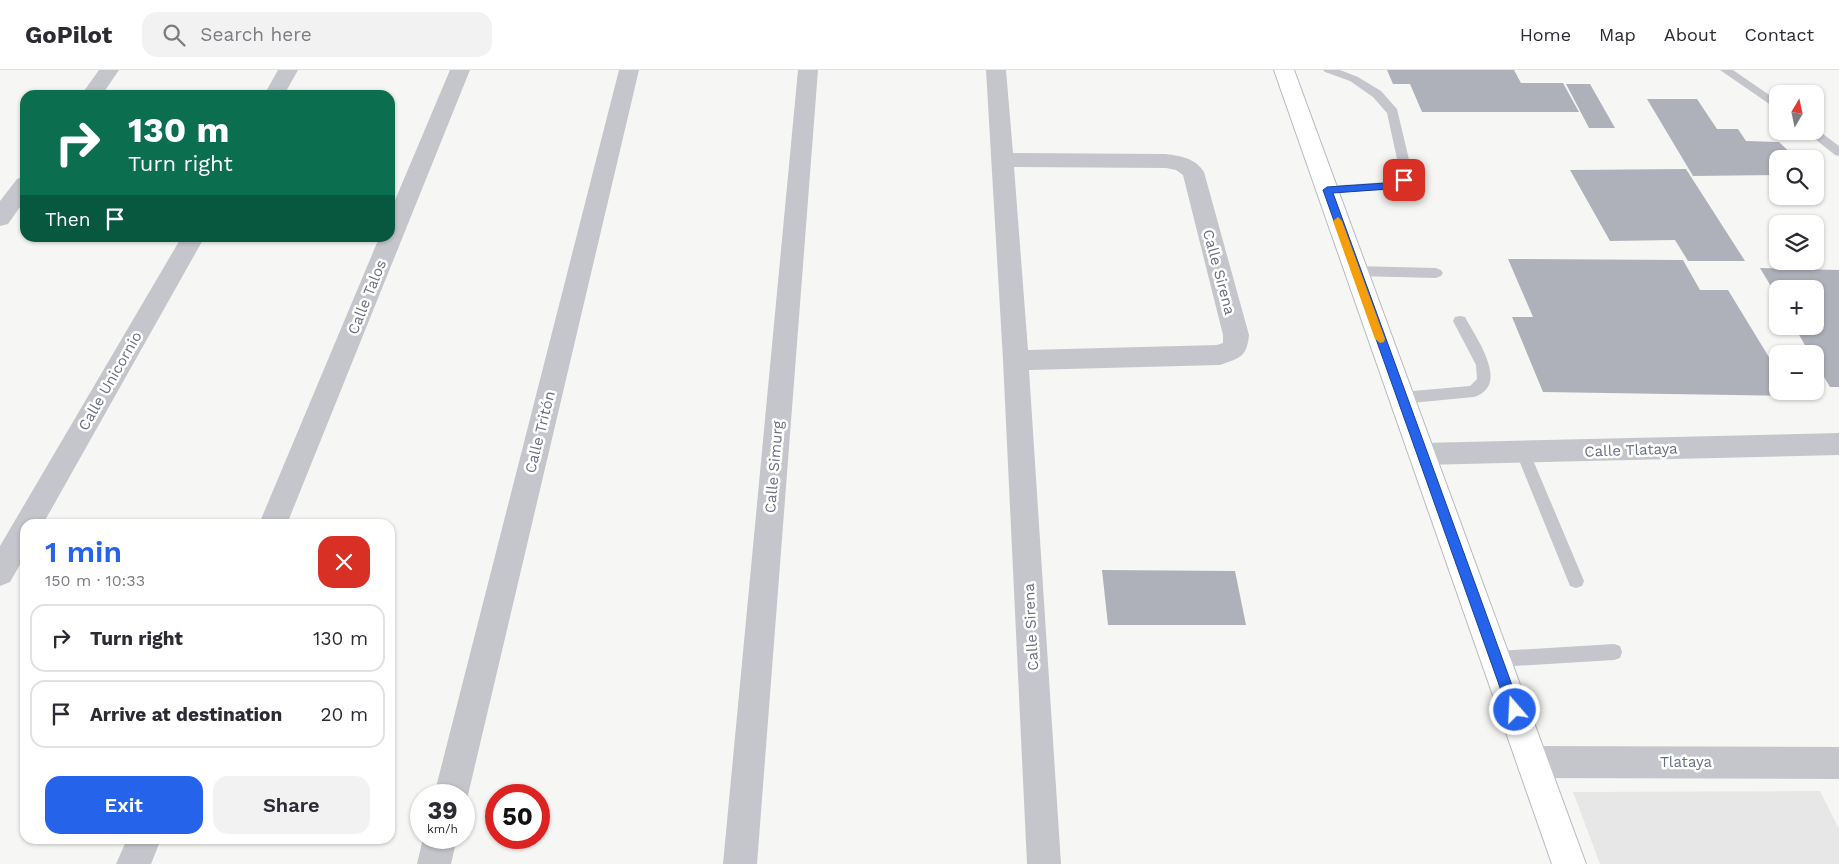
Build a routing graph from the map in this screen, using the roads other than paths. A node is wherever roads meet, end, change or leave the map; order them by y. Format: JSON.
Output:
{"nodes":[{"id":1,"x":109,"y":70,"type":"edge"},
{"id":2,"x":288,"y":70,"type":"edge"},
{"id":3,"x":460,"y":70,"type":"edge"},
{"id":4,"x":629,"y":70,"type":"edge"},
{"id":5,"x":808,"y":70,"type":"edge"},
{"id":6,"x":996,"y":70,"type":"edge"},
{"id":7,"x":1284,"y":70,"type":"edge"},
{"id":8,"x":1329,"y":70,"type":"edge"},
{"id":9,"x":1726,"y":70,"type":"edge"},
{"id":10,"x":95,"y":90,"type":"edge"},
{"id":11,"x":277,"y":90,"type":"edge"},
{"id":12,"x":1769,"y":101,"type":"edge"},
{"id":13,"x":1822,"y":140,"type":"edge"},
{"id":14,"x":1839,"y":152,"type":"edge"},
{"id":15,"x":1002,"y":160,"type":"junction"},
{"id":16,"x":1327,"y":190,"type":"junction"},
{"id":17,"x":20,"y":191,"type":"edge"},
{"id":18,"x":0,"y":218,"type":"edge"},
{"id":19,"x":395,"y":229,"type":"edge"},
{"id":20,"x":190,"y":242,"type":"edge"},
{"id":21,"x":390,"y":242,"type":"edge"},
{"id":22,"x":1355,"y":271,"type":"junction"},
{"id":23,"x":1436,"y":273,"type":"dead end"},
{"id":24,"x":1460,"y":321,"type":"dead end"},
{"id":25,"x":1016,"y":360,"type":"junction"},
{"id":26,"x":1401,"y":398,"type":"junction"},
{"id":27,"x":1839,"y":444,"type":"edge"},
{"id":28,"x":1523,"y":453,"type":"junction"},
{"id":29,"x":1422,"y":454,"type":"junction"},
{"id":30,"x":31,"y":519,"type":"edge"},
{"id":31,"x":276,"y":519,"type":"edge"},
{"id":32,"x":20,"y":538,"type":"edge"},
{"id":33,"x":0,"y":572,"type":"edge"},
{"id":34,"x":1576,"y":581,"type":"dead end"},
{"id":35,"x":1614,"y":652,"type":"dead end"},
{"id":36,"x":1497,"y":658,"type":"junction"},
{"id":37,"x":1532,"y":762,"type":"junction"},
{"id":38,"x":1839,"y":763,"type":"edge"},
{"id":39,"x":454,"y":784,"type":"edge"},
{"id":40,"x":142,"y":844,"type":"edge"},
{"id":41,"x":437,"y":849,"type":"edge"},
{"id":42,"x":134,"y":864,"type":"edge"},
{"id":43,"x":434,"y":864,"type":"edge"},
{"id":44,"x":740,"y":864,"type":"edge"},
{"id":45,"x":1044,"y":864,"type":"edge"},
{"id":46,"x":1569,"y":864,"type":"edge"}],
"edges":[{"from":1,"to":10,"type":"street"},
{"from":2,"to":11,"type":"street"},
{"from":3,"to":19,"type":"street","name":"Calle Talos"},
{"from":4,"to":39,"type":"street","name":"Calle Tritón"},
{"from":5,"to":44,"type":"street","name":"Calle Simurg"},
{"from":6,"to":15,"type":"street","name":"Calle Sirena"},
{"from":7,"to":16,"type":"main road"},
{"from":8,"to":16,"type":"lane"},
{"from":9,"to":12,"type":"lane"},
{"from":13,"to":14,"type":"lane"},
{"from":15,"to":25,"type":"street","name":"Calle Sirena"},
{"from":15,"to":25,"type":"street","name":"Calle Sirena"},
{"from":16,"to":22,"type":"main road"},
{"from":17,"to":18,"type":"street"},
{"from":20,"to":30,"type":"street","name":"Calle Unicornio"},
{"from":21,"to":31,"type":"street","name":"Calle Talos"},
{"from":22,"to":23,"type":"lane"},
{"from":22,"to":26,"type":"main road"},
{"from":24,"to":26,"type":"lane"},
{"from":25,"to":45,"type":"street","name":"Calle Sirena"},
{"from":26,"to":29,"type":"main road"},
{"from":27,"to":28,"type":"street","name":"Calle Tlataya"},
{"from":28,"to":29,"type":"street","name":"Calle Tlataya"},
{"from":28,"to":34,"type":"lane"},
{"from":29,"to":36,"type":"main road"},
{"from":32,"to":33,"type":"street"},
{"from":35,"to":36,"type":"lane"},
{"from":36,"to":37,"type":"main road"},
{"from":37,"to":38,"type":"street","name":"Tlataya"},
{"from":37,"to":46,"type":"main road"},
{"from":40,"to":42,"type":"street"},
{"from":41,"to":43,"type":"street"}]}
